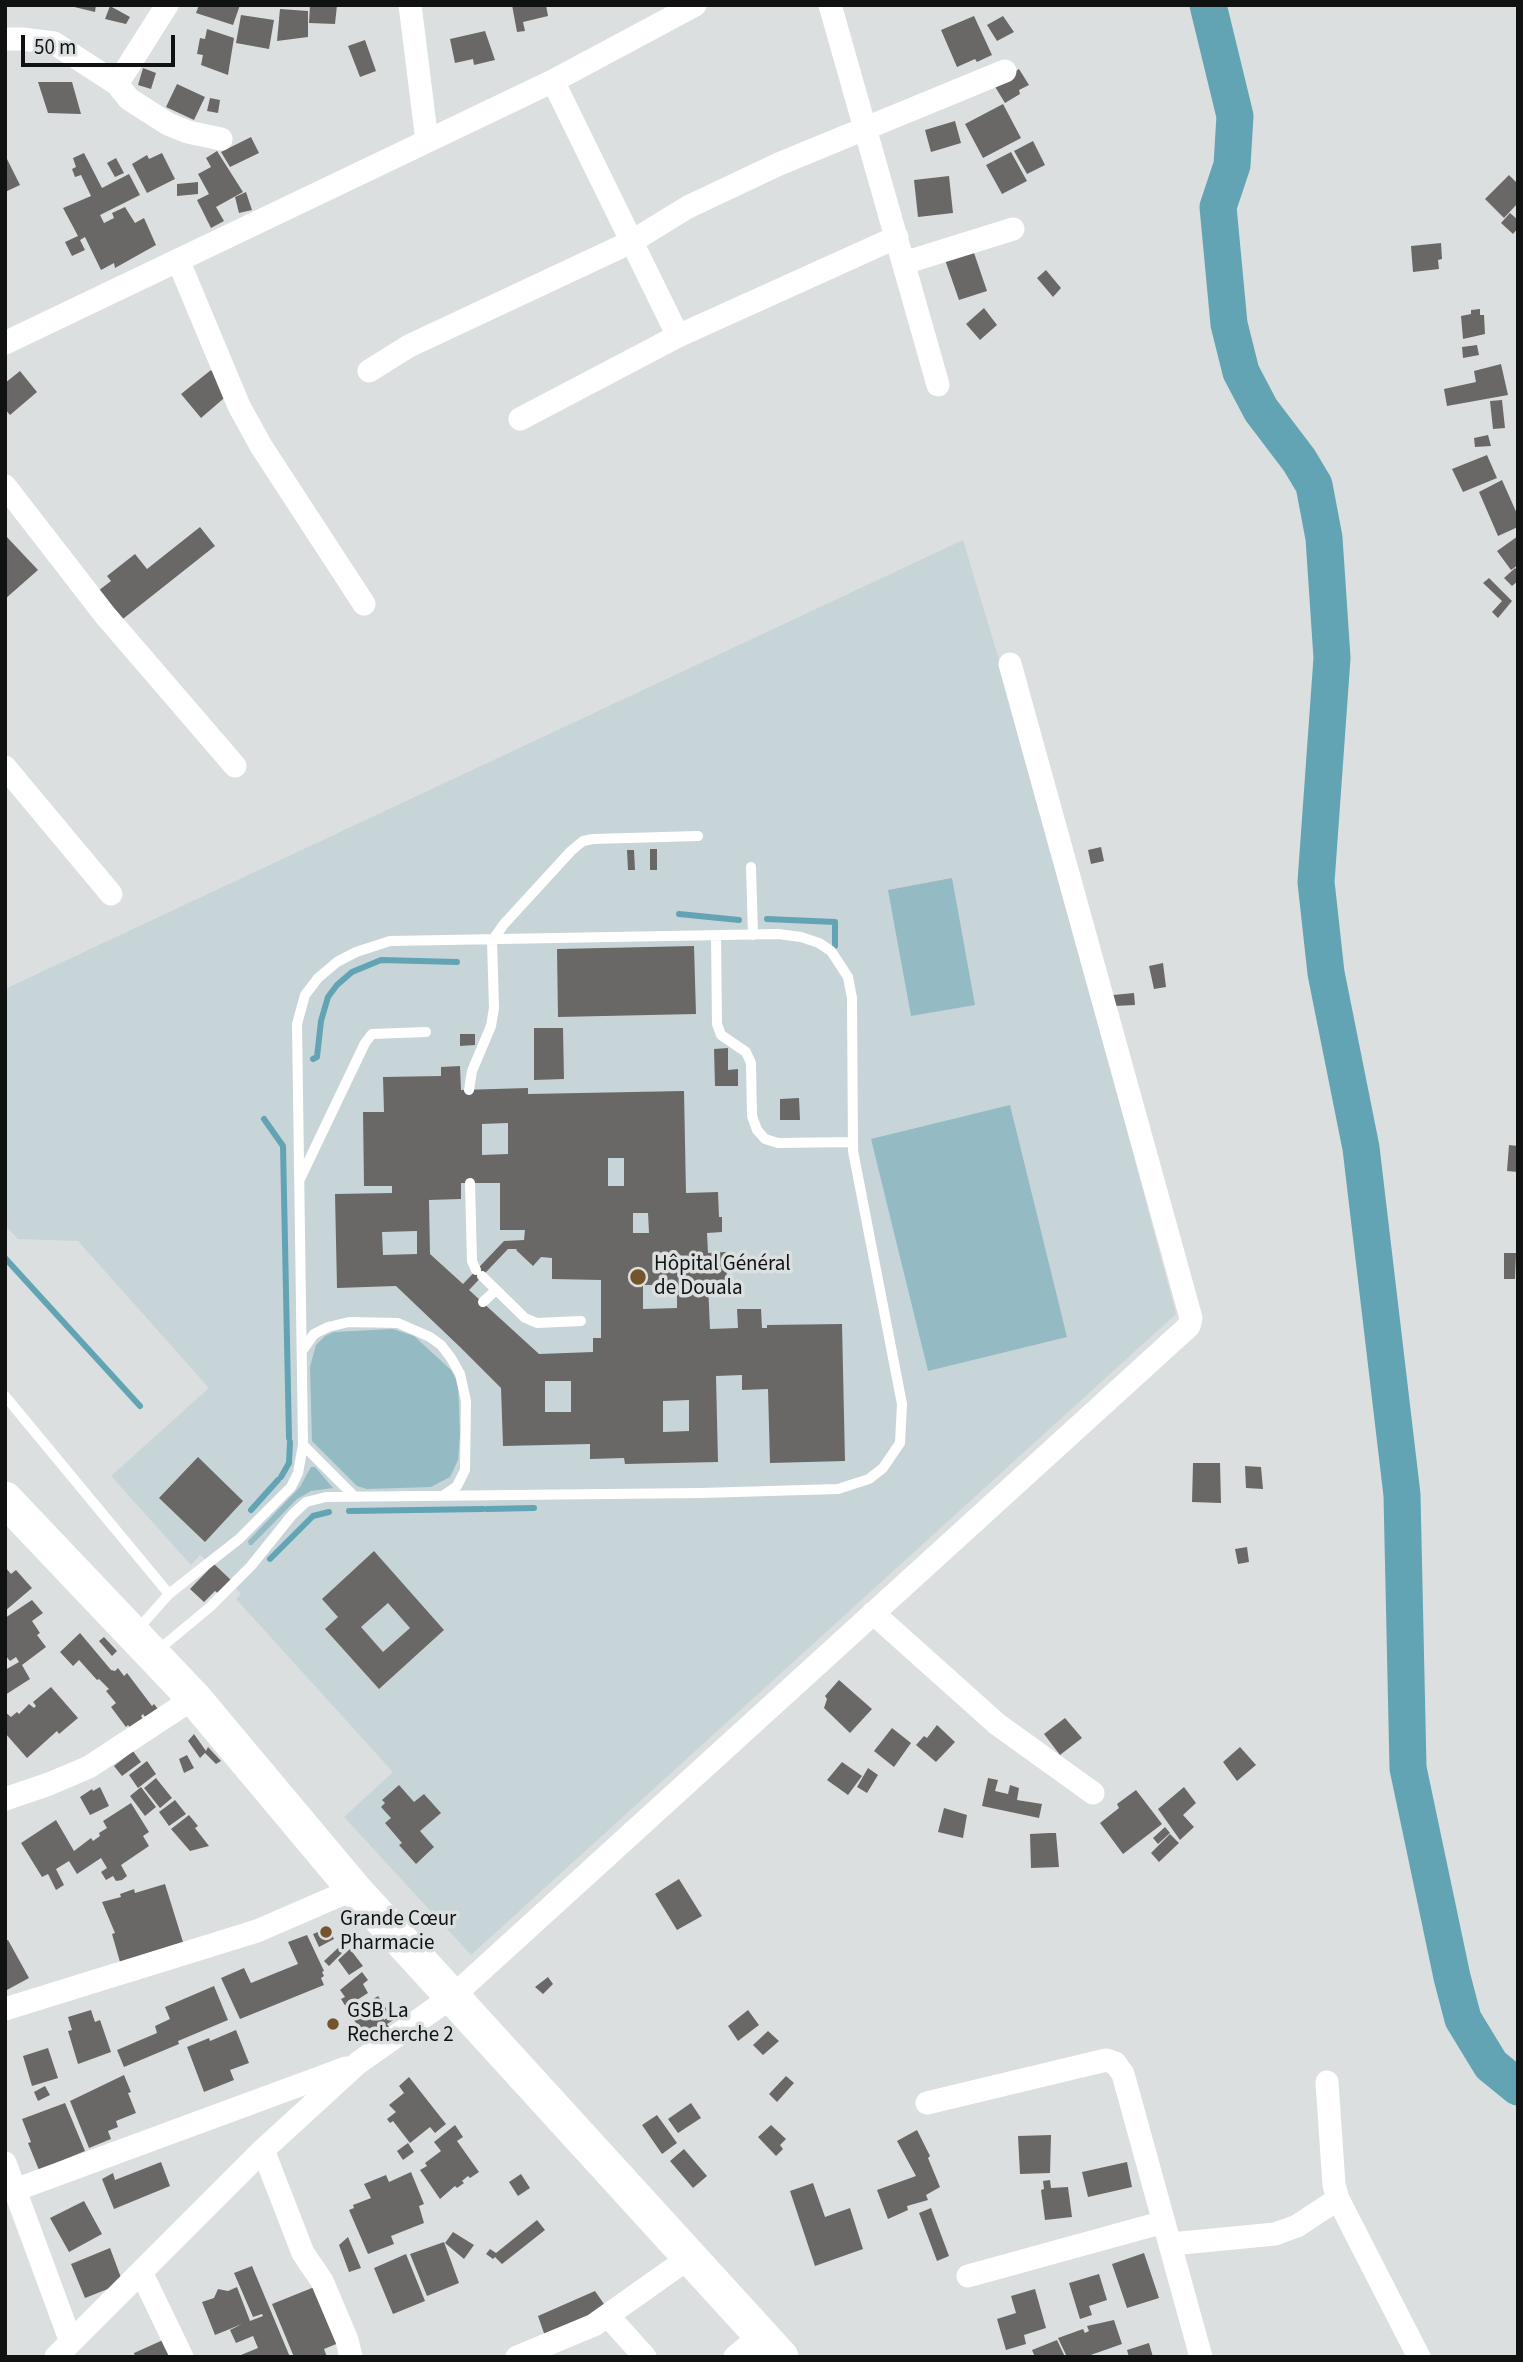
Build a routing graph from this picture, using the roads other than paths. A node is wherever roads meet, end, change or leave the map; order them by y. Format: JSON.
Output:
{"nodes":[{"id":1,"x":167,"y":5,"type":"edge"},
{"id":2,"x":410,"y":5,"type":"edge"},
{"id":3,"x":695,"y":5,"type":"edge"},
{"id":4,"x":830,"y":5,"type":"edge"},
{"id":5,"x":5,"y":40,"type":"edge"},
{"id":6,"x":1006,"y":71,"type":"dead end"},
{"id":7,"x":553,"y":81,"type":"junction"},
{"id":8,"x":117,"y":84,"type":"junction"},
{"id":9,"x":866,"y":128,"type":"junction"},
{"id":10,"x":221,"y":139,"type":"dead end"},
{"id":11,"x":427,"y":141,"type":"junction"},
{"id":12,"x":1013,"y":229,"type":"dead end"},
{"id":13,"x":897,"y":237,"type":"junction"},
{"id":14,"x":631,"y":242,"type":"junction"},
{"id":15,"x":178,"y":260,"type":"junction"},
{"id":16,"x":904,"y":263,"type":"junction"},
{"id":17,"x":678,"y":336,"type":"junction"},
{"id":18,"x":5,"y":343,"type":"edge"},
{"id":19,"x":369,"y":371,"type":"dead end"},
{"id":20,"x":938,"y":385,"type":"dead end"},
{"id":21,"x":520,"y":419,"type":"dead end"},
{"id":22,"x":5,"y":486,"type":"edge"},
{"id":23,"x":364,"y":604,"type":"dead end"},
{"id":24,"x":1010,"y":664,"type":"dead end"},
{"id":25,"x":235,"y":766,"type":"dead end"},
{"id":26,"x":5,"y":767,"type":"edge"},
{"id":27,"x":698,"y":836,"type":"dead end"},
{"id":28,"x":751,"y":867,"type":"dead end"},
{"id":29,"x":111,"y":894,"type":"dead end"},
{"id":30,"x":752,"y":934,"type":"junction"},
{"id":31,"x":716,"y":936,"type":"junction"},
{"id":32,"x":492,"y":941,"type":"junction"},
{"id":33,"x":426,"y":1032,"type":"dead end"},
{"id":34,"x":469,"y":1090,"type":"dead end"},
{"id":35,"x":853,"y":1142,"type":"junction"},
{"id":36,"x":299,"y":1181,"type":"junction"},
{"id":37,"x":470,"y":1183,"type":"dead end"},
{"id":38,"x":496,"y":1290,"type":"junction"},
{"id":39,"x":483,"y":1302,"type":"dead end"},
{"id":40,"x":581,"y":1321,"type":"dead end"},
{"id":41,"x":302,"y":1351,"type":"junction"},
{"id":42,"x":5,"y":1396,"type":"edge"},
{"id":43,"x":303,"y":1445,"type":"junction"},
{"id":44,"x":444,"y":1495,"type":"junction"},
{"id":45,"x":355,"y":1497,"type":"junction"},
{"id":46,"x":5,"y":1499,"type":"edge"},
{"id":47,"x":169,"y":1594,"type":"junction"},
{"id":48,"x":873,"y":1613,"type":"junction"},
{"id":49,"x":143,"y":1645,"type":"junction"},
{"id":50,"x":194,"y":1698,"type":"junction"},
{"id":51,"x":1093,"y":1793,"type":"dead end"},
{"id":52,"x":5,"y":1798,"type":"edge"},
{"id":53,"x":354,"y":1889,"type":"junction"},
{"id":54,"x":453,"y":1996,"type":"junction"},
{"id":55,"x":5,"y":2009,"type":"edge"},
{"id":56,"x":358,"y":2063,"type":"junction"},
{"id":57,"x":1327,"y":2082,"type":"dead end"},
{"id":58,"x":927,"y":2103,"type":"dead end"},
{"id":59,"x":263,"y":2150,"type":"junction"},
{"id":60,"x":5,"y":2163,"type":"edge"},
{"id":61,"x":15,"y":2190,"type":"junction"},
{"id":62,"x":1338,"y":2199,"type":"junction"},
{"id":63,"x":1164,"y":2222,"type":"junction"},
{"id":64,"x":1171,"y":2244,"type":"junction"},
{"id":65,"x":690,"y":2257,"type":"junction"},
{"id":66,"x":141,"y":2272,"type":"junction"},
{"id":67,"x":968,"y":2276,"type":"dead end"},
{"id":68,"x":608,"y":2316,"type":"junction"},
{"id":69,"x":771,"y":2346,"type":"edge"},
{"id":70,"x":64,"y":2349,"type":"edge"},
{"id":71,"x":183,"y":2357,"type":"edge"},
{"id":72,"x":351,"y":2357,"type":"edge"},
{"id":73,"x":517,"y":2357,"type":"edge"},
{"id":74,"x":645,"y":2357,"type":"edge"},
{"id":75,"x":735,"y":2357,"type":"edge"},
{"id":76,"x":1201,"y":2357,"type":"edge"},
{"id":77,"x":1419,"y":2357,"type":"edge"}],
"edges":[{"from":1,"to":8,"type":"street"},
{"from":2,"to":11,"type":"street"},
{"from":3,"to":7,"type":"street"},
{"from":4,"to":9,"type":"street"},
{"from":5,"to":8,"type":"street"},
{"from":6,"to":9,"type":"street"},
{"from":7,"to":11,"type":"street"},
{"from":7,"to":14,"type":"street"},
{"from":8,"to":10,"type":"street"},
{"from":9,"to":13,"type":"street"},
{"from":9,"to":14,"type":"street"},
{"from":11,"to":15,"type":"street"},
{"from":12,"to":16,"type":"street"},
{"from":13,"to":16,"type":"street"},
{"from":13,"to":17,"type":"street"},
{"from":14,"to":17,"type":"street"},
{"from":14,"to":19,"type":"street"},
{"from":15,"to":18,"type":"street"},
{"from":15,"to":23,"type":"street"},
{"from":16,"to":20,"type":"street"},
{"from":17,"to":21,"type":"street"},
{"from":22,"to":25,"type":"street"},
{"from":24,"to":48,"type":"street"},
{"from":26,"to":29,"type":"street"},
{"from":27,"to":32,"type":"lane"},
{"from":28,"to":30,"type":"lane"},
{"from":30,"to":31,"type":"lane"},
{"from":30,"to":35,"type":"lane"},
{"from":31,"to":32,"type":"lane"},
{"from":31,"to":35,"type":"lane"},
{"from":32,"to":34,"type":"lane"},
{"from":32,"to":36,"type":"lane"},
{"from":33,"to":36,"type":"lane"},
{"from":35,"to":44,"type":"lane"},
{"from":36,"to":41,"type":"lane"},
{"from":37,"to":38,"type":"lane"},
{"from":38,"to":39,"type":"lane"},
{"from":38,"to":40,"type":"lane"},
{"from":41,"to":43,"type":"lane"},
{"from":41,"to":44,"type":"lane"},
{"from":42,"to":47,"type":"lane"},
{"from":43,"to":45,"type":"lane"},
{"from":43,"to":47,"type":"lane"},
{"from":44,"to":45,"type":"lane"},
{"from":45,"to":49,"type":"lane"},
{"from":46,"to":49,"type":"main road"},
{"from":47,"to":49,"type":"lane"},
{"from":48,"to":51,"type":"street"},
{"from":48,"to":54,"type":"street"},
{"from":49,"to":50,"type":"main road"},
{"from":50,"to":52,"type":"street"},
{"from":50,"to":53,"type":"main road"},
{"from":53,"to":54,"type":"main road"},
{"from":53,"to":55,"type":"street"},
{"from":54,"to":56,"type":"street"},
{"from":54,"to":65,"type":"main road"},
{"from":56,"to":59,"type":"street"},
{"from":56,"to":61,"type":"street"},
{"from":57,"to":62,"type":"street"},
{"from":58,"to":63,"type":"street"},
{"from":59,"to":66,"type":"street"},
{"from":59,"to":72,"type":"street"},
{"from":60,"to":61,"type":"street"},
{"from":61,"to":70,"type":"street"},
{"from":62,"to":64,"type":"street"},
{"from":62,"to":77,"type":"street"},
{"from":63,"to":64,"type":"street"},
{"from":63,"to":67,"type":"street"},
{"from":64,"to":76,"type":"street"},
{"from":65,"to":68,"type":"street"},
{"from":65,"to":69,"type":"main road"},
{"from":66,"to":70,"type":"street"},
{"from":66,"to":71,"type":"street"},
{"from":68,"to":73,"type":"street"},
{"from":68,"to":74,"type":"street"},
{"from":69,"to":75,"type":"street"}]}
